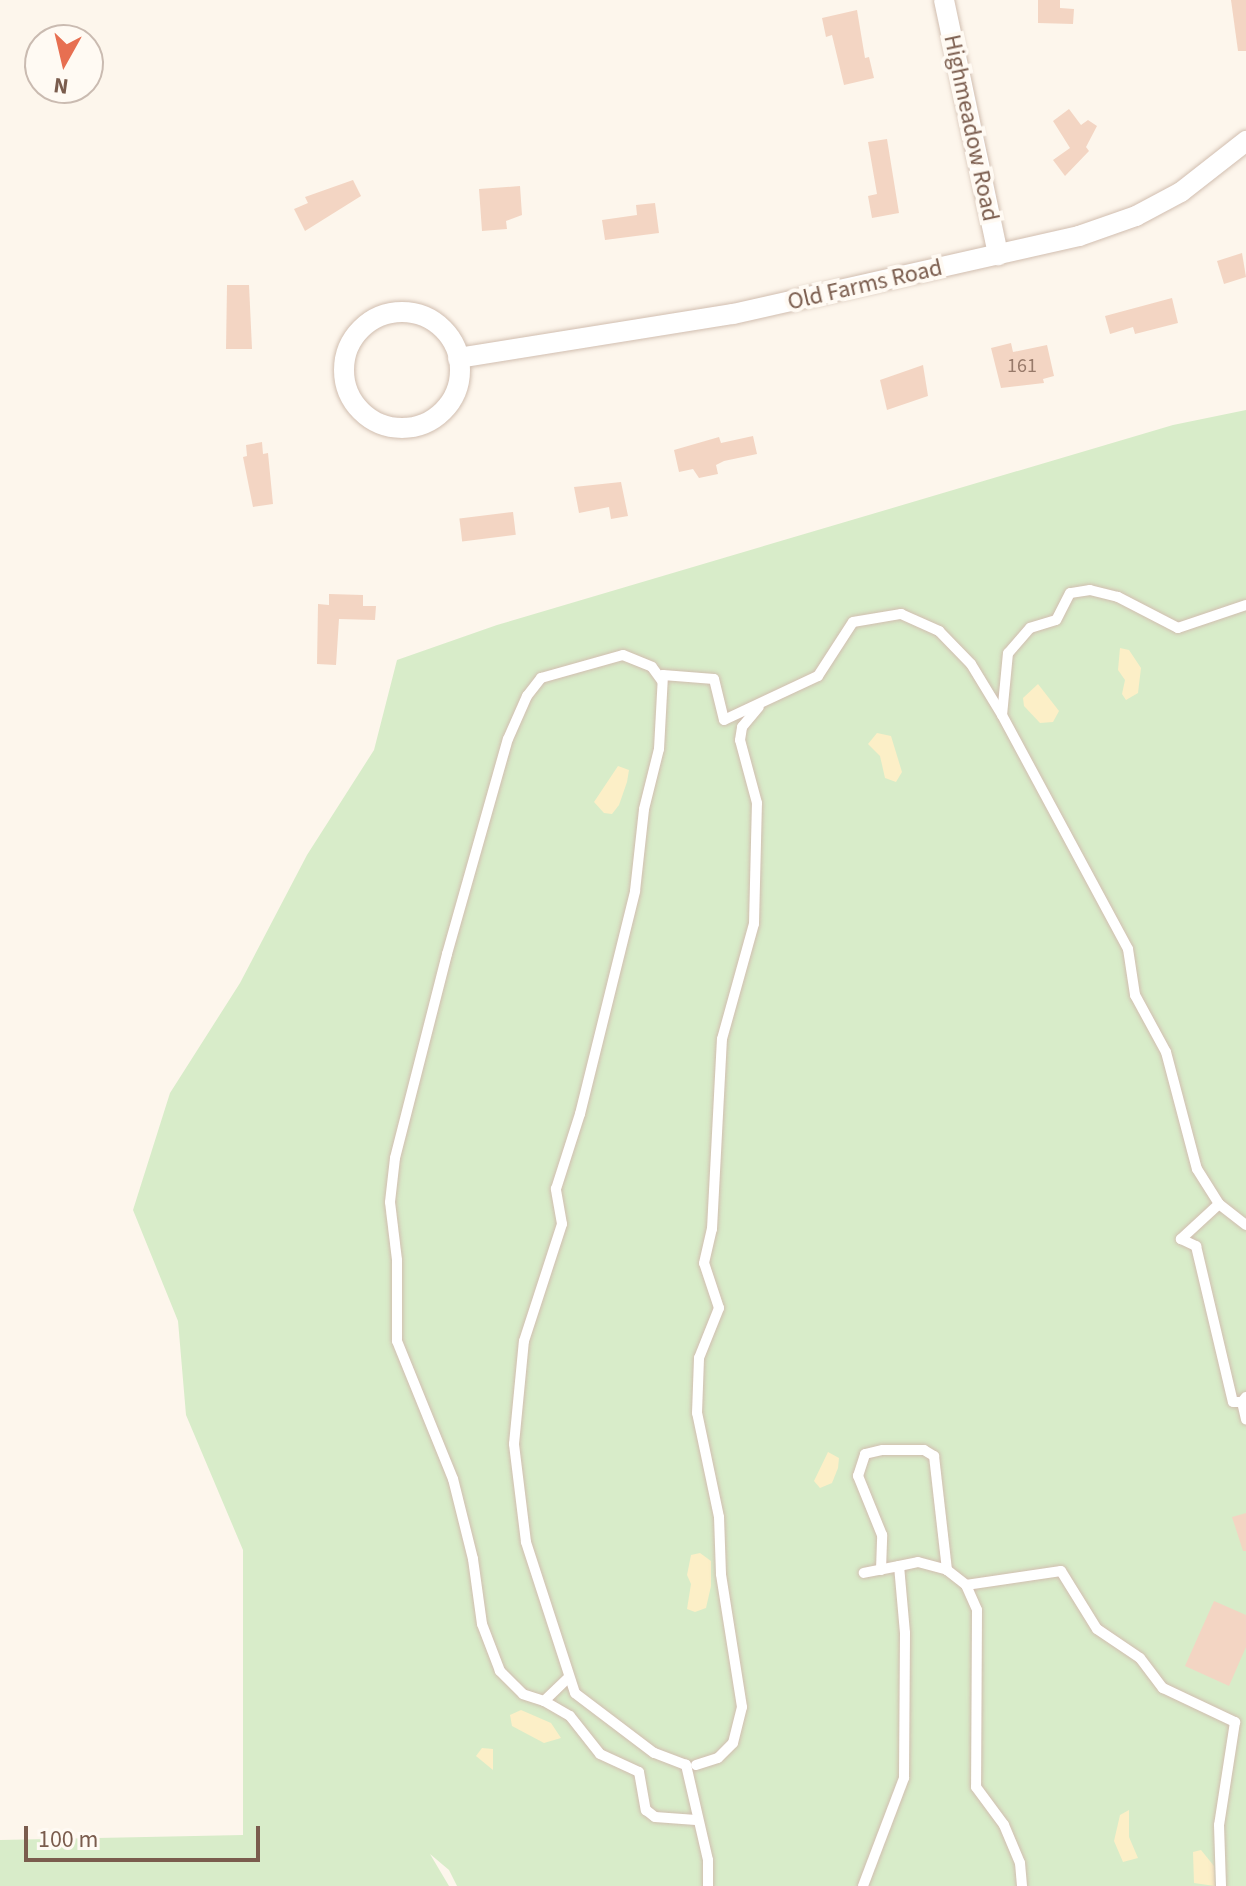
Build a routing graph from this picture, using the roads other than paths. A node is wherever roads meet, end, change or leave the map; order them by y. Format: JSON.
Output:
{"nodes":[{"id":1,"x":944,"y":0,"type":"edge"},
{"id":2,"x":1246,"y":141,"type":"edge"},
{"id":3,"x":998,"y":255,"type":"junction"},
{"id":4,"x":458,"y":358,"type":"junction"},
{"id":5,"x":1246,"y":605,"type":"edge"},
{"id":6,"x":662,"y":681,"type":"junction"},
{"id":7,"x":760,"y":705,"type":"junction"},
{"id":8,"x":1002,"y":715,"type":"junction"},
{"id":9,"x":1219,"y":1204,"type":"junction"},
{"id":10,"x":1246,"y":1225,"type":"edge"},
{"id":11,"x":1244,"y":1400,"type":"edge"},
{"id":12,"x":1246,"y":1420,"type":"edge"},
{"id":13,"x":899,"y":1566,"type":"junction"},
{"id":14,"x":881,"y":1570,"type":"junction"},
{"id":15,"x":947,"y":1570,"type":"junction"},
{"id":16,"x":864,"y":1573,"type":"dead end"},
{"id":17,"x":966,"y":1585,"type":"junction"},
{"id":18,"x":568,"y":1678,"type":"junction"},
{"id":19,"x":544,"y":1701,"type":"junction"},
{"id":20,"x":696,"y":1765,"type":"dead end"},
{"id":21,"x":696,"y":1820,"type":"junction"},
{"id":22,"x":706,"y":1884,"type":"edge"},
{"id":23,"x":863,"y":1886,"type":"edge"},
{"id":24,"x":1022,"y":1886,"type":"edge"},
{"id":25,"x":1221,"y":1886,"type":"edge"}],
"edges":[{"from":1,"to":3,"type":"street","name":"Highmeadow Road"},
{"from":2,"to":3,"type":"street","name":"Old Farms Road"},
{"from":3,"to":4,"type":"street","name":"Old Farms Road"},
{"from":4,"to":4,"type":"street"},
{"from":5,"to":8,"type":"lane"},
{"from":6,"to":7,"type":"lane"},
{"from":6,"to":18,"type":"lane"},
{"from":6,"to":19,"type":"lane"},
{"from":7,"to":8,"type":"lane"},
{"from":7,"to":20,"type":"lane"},
{"from":8,"to":9,"type":"lane"},
{"from":9,"to":10,"type":"lane"},
{"from":9,"to":11,"type":"lane"},
{"from":11,"to":12,"type":"lane"},
{"from":13,"to":14,"type":"lane"},
{"from":13,"to":15,"type":"lane"},
{"from":13,"to":23,"type":"lane"},
{"from":14,"to":15,"type":"lane"},
{"from":14,"to":16,"type":"lane"},
{"from":15,"to":17,"type":"lane"},
{"from":17,"to":24,"type":"lane"},
{"from":17,"to":25,"type":"lane"},
{"from":18,"to":19,"type":"lane"},
{"from":18,"to":21,"type":"lane"},
{"from":19,"to":21,"type":"lane"},
{"from":21,"to":22,"type":"lane"}]}
